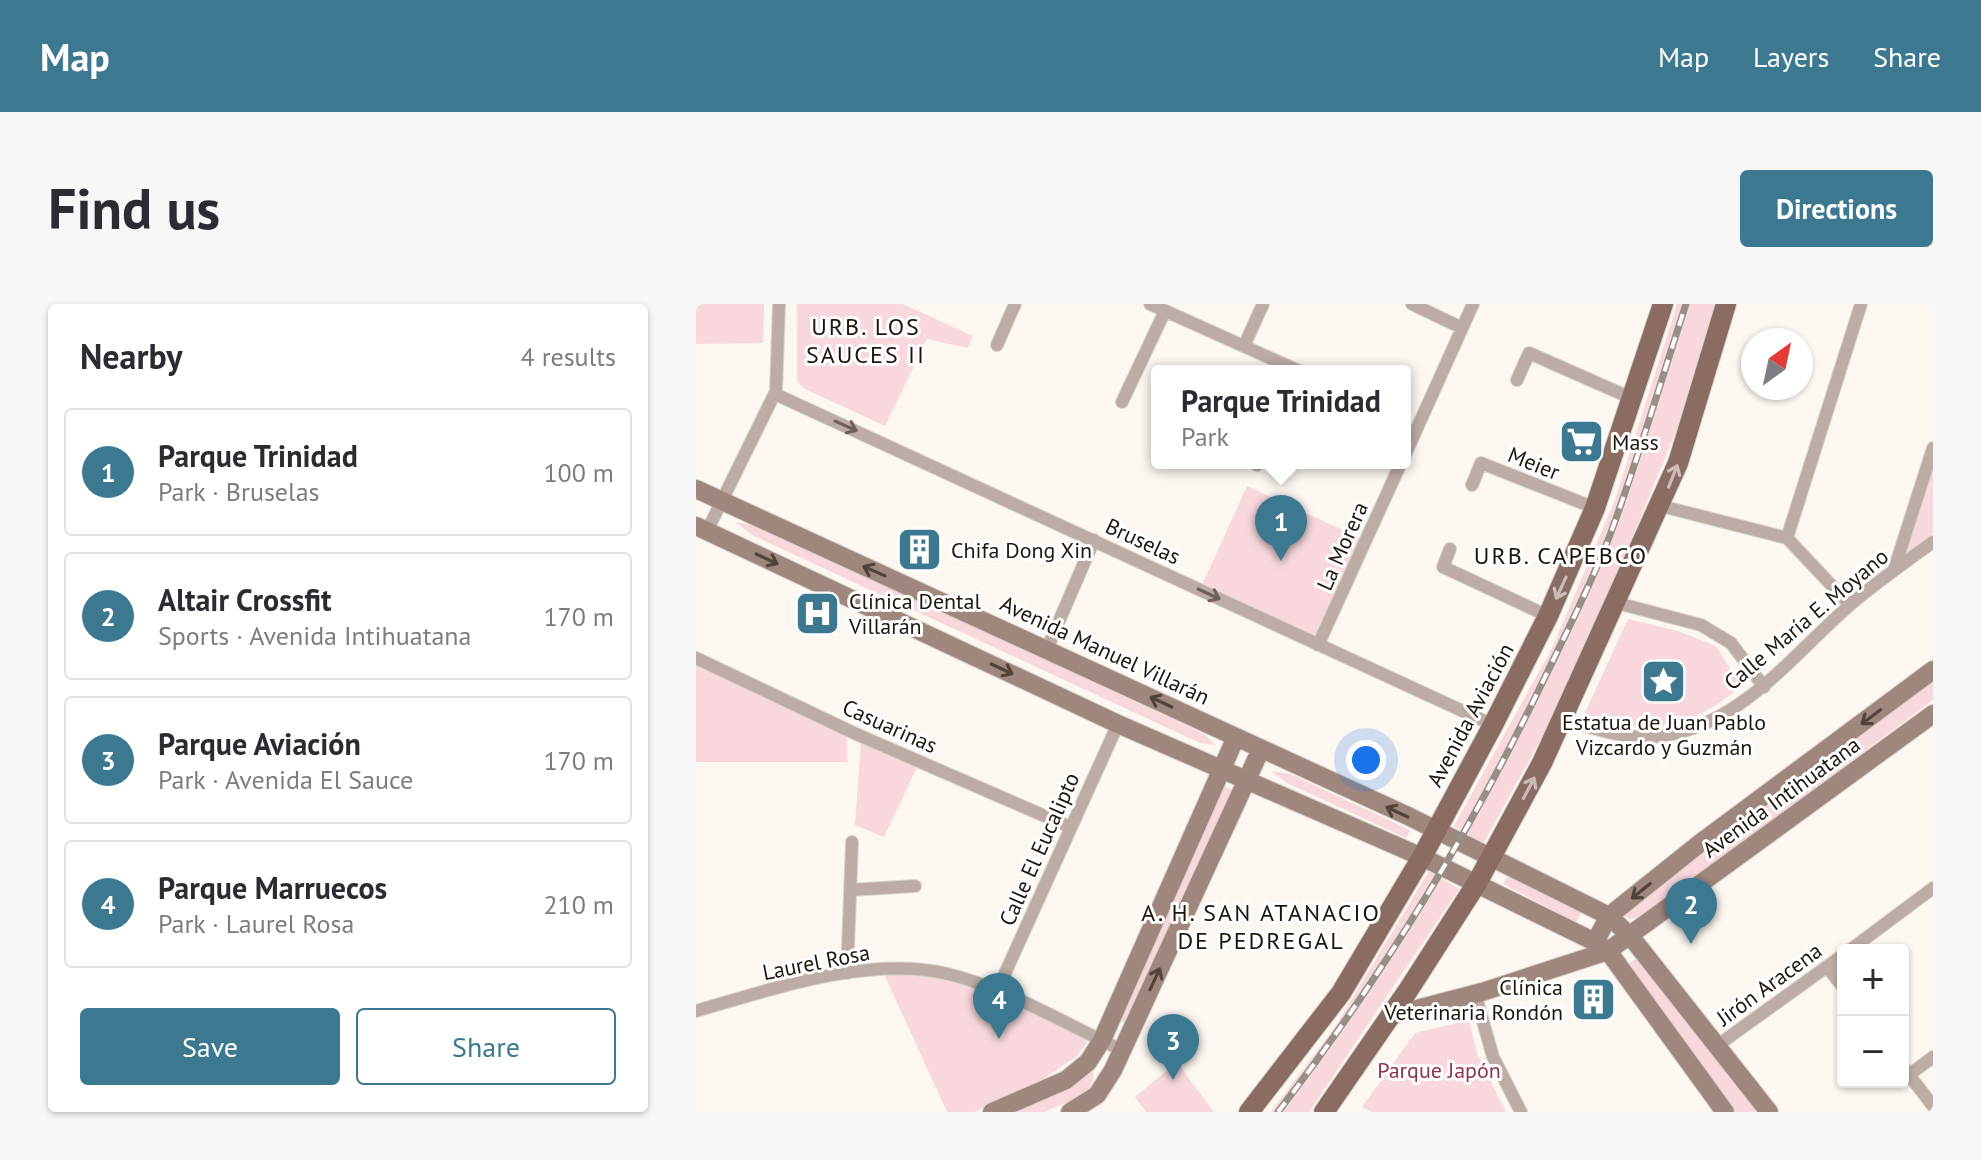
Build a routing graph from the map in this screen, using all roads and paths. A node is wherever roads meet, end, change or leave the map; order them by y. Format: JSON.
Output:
{"nodes":[{"id":1,"x":779,"y":304,"type":"edge"},
{"id":2,"x":1015,"y":304,"type":"edge"},
{"id":3,"x":1150,"y":304,"type":"edge"},
{"id":4,"x":1263,"y":304,"type":"edge"},
{"id":5,"x":1412,"y":304,"type":"edge"},
{"id":6,"x":1473,"y":304,"type":"edge"},
{"id":7,"x":1663,"y":304,"type":"edge"},
{"id":8,"x":1726,"y":304,"type":"edge"},
{"id":9,"x":1861,"y":304,"type":"edge"},
{"id":10,"x":1165,"y":311,"type":"junction"},
{"id":11,"x":1462,"y":328,"type":"junction"},
{"id":12,"x":997,"y":345,"type":"dead end"},
{"id":13,"x":1244,"y":346,"type":"junction"},
{"id":14,"x":1286,"y":365,"type":"edge"},
{"id":15,"x":1517,"y":380,"type":"dead end"},
{"id":16,"x":775,"y":394,"type":"junction"},
{"id":17,"x":1631,"y":398,"type":"junction"},
{"id":18,"x":1122,"y":402,"type":"dead end"},
{"id":19,"x":1411,"y":421,"type":"edge"},
{"id":20,"x":1419,"y":424,"type":"junction"},
{"id":21,"x":1411,"y":442,"type":"edge"},
{"id":22,"x":1933,"y":448,"type":"edge"},
{"id":23,"x":1398,"y":469,"type":"edge"},
{"id":24,"x":1472,"y":485,"type":"dead end"},
{"id":25,"x":696,"y":489,"type":"edge"},
{"id":26,"x":721,"y":501,"type":"junction"},
{"id":27,"x":1661,"y":506,"type":"junction"},
{"id":28,"x":1595,"y":508,"type":"junction"},
{"id":29,"x":701,"y":528,"type":"edge"},
{"id":30,"x":1787,"y":538,"type":"junction"},
{"id":31,"x":1094,"y":540,"type":"junction"},
{"id":32,"x":1933,"y":542,"type":"edge"},
{"id":33,"x":1450,"y":549,"type":"dead end"},
{"id":34,"x":1894,"y":570,"type":"junction"},
{"id":35,"x":1617,"y":603,"type":"junction"},
{"id":36,"x":1850,"y":605,"type":"junction"},
{"id":37,"x":1548,"y":616,"type":"junction"},
{"id":38,"x":1318,"y":645,"type":"junction"},
{"id":39,"x":1047,"y":649,"type":"junction"},
{"id":40,"x":696,"y":658,"type":"edge"},
{"id":41,"x":1933,"y":670,"type":"edge"},
{"id":42,"x":1764,"y":687,"type":"junction"},
{"id":43,"x":1933,"y":714,"type":"edge"},
{"id":44,"x":1563,"y":719,"type":"junction"},
{"id":45,"x":1118,"y":724,"type":"junction"},
{"id":46,"x":1493,"y":725,"type":"junction"},
{"id":47,"x":1236,"y":737,"type":"junction"},
{"id":48,"x":1261,"y":749,"type":"junction"},
{"id":49,"x":1222,"y":771,"type":"junction"},
{"id":50,"x":1245,"y":781,"type":"junction"},
{"id":51,"x":1070,"y":827,"type":"junction"},
{"id":52,"x":1437,"y":831,"type":"junction"},
{"id":53,"x":852,"y":842,"type":"dead end"},
{"id":54,"x":1422,"y":857,"type":"junction"},
{"id":55,"x":1493,"y":857,"type":"junction"},
{"id":56,"x":1477,"y":883,"type":"junction"},
{"id":57,"x":915,"y":886,"type":"dead end"},
{"id":58,"x":1933,"y":888,"type":"edge"},
{"id":59,"x":850,"y":890,"type":"junction"},
{"id":60,"x":1609,"y":916,"type":"junction"},
{"id":61,"x":1631,"y":937,"type":"junction"},
{"id":62,"x":1858,"y":944,"type":"edge"},
{"id":63,"x":1601,"y":946,"type":"junction"},
{"id":64,"x":1837,"y":960,"type":"edge"},
{"id":65,"x":1827,"y":967,"type":"junction"},
{"id":66,"x":847,"y":973,"type":"junction"},
{"id":67,"x":1837,"y":980,"type":"edge"},
{"id":68,"x":997,"y":991,"type":"junction"},
{"id":69,"x":1475,"y":993,"type":"junction"},
{"id":70,"x":696,"y":1011,"type":"edge"},
{"id":71,"x":1390,"y":1016,"type":"junction"},
{"id":72,"x":1102,"y":1040,"type":"junction"},
{"id":73,"x":1718,"y":1045,"type":"junction"},
{"id":74,"x":1122,"y":1050,"type":"junction"},
{"id":75,"x":1933,"y":1057,"type":"edge"},
{"id":76,"x":1909,"y":1069,"type":"edge"},
{"id":77,"x":1909,"y":1075,"type":"edge"},
{"id":78,"x":1933,"y":1106,"type":"edge"},
{"id":79,"x":992,"y":1112,"type":"edge"},
{"id":80,"x":1070,"y":1112,"type":"edge"},
{"id":81,"x":1249,"y":1112,"type":"edge"},
{"id":82,"x":1324,"y":1112,"type":"edge"},
{"id":83,"x":1521,"y":1112,"type":"edge"},
{"id":84,"x":1725,"y":1112,"type":"edge"},
{"id":85,"x":1769,"y":1112,"type":"edge"}],
"edges":[{"from":1,"to":16,"type":"street"},
{"from":2,"to":12,"type":"street"},
{"from":3,"to":10,"type":"street"},
{"from":4,"to":13,"type":"street"},
{"from":5,"to":11,"type":"street"},
{"from":6,"to":11,"type":"street"},
{"from":7,"to":17,"type":"main road","name":"Avenida Aviación"},
{"from":27,"to":8,"type":"main road","one_way":true},
{"from":9,"to":30,"type":"street"},
{"from":10,"to":13,"type":"street"},
{"from":10,"to":18,"type":"street"},
{"from":11,"to":20,"type":"street"},
{"from":13,"to":14,"type":"street"},
{"from":15,"to":17,"type":"street"},
{"from":16,"to":26,"type":"street"},
{"from":16,"to":31,"type":"street","name":"Bruselas","one_way":true},
{"from":17,"to":28,"type":"main road","name":"Avenida Aviación"},
{"from":19,"to":20,"type":"street"},
{"from":20,"to":21,"type":"street"},
{"from":22,"to":34,"type":"street"},
{"from":23,"to":38,"type":"street","name":"La Morera"},
{"from":24,"to":28,"type":"street","name":"Meier"},
{"from":25,"to":26,"type":"main road","name":"Avenida Manuel Villarán"},
{"from":26,"to":29,"type":"street"},
{"from":39,"to":26,"type":"main road","name":"Avenida Manuel Villarán","one_way":true},
{"from":27,"to":30,"type":"street"},
{"from":27,"to":35,"type":"main road"},
{"from":28,"to":37,"type":"main road","name":"Avenida Aviación","one_way":true},
{"from":29,"to":45,"type":"main road","one_way":true},
{"from":30,"to":36,"type":"street"},
{"from":31,"to":38,"type":"street","name":"Bruselas","one_way":true},
{"from":31,"to":39,"type":"street"},
{"from":32,"to":34,"type":"street","name":"Calle María E. Moyano"},
{"from":33,"to":37,"type":"street"},
{"from":34,"to":36,"type":"street","name":"Calle María E. Moyano"},
{"from":35,"to":42,"type":"street"},
{"from":35,"to":44,"type":"main road"},
{"from":36,"to":42,"type":"street","name":"Calle María E. Moyano"},
{"from":37,"to":46,"type":"main road","name":"Avenida Aviación"},
{"from":38,"to":46,"type":"street","name":"Bruselas"},
{"from":47,"to":39,"type":"main road","name":"Avenida Manuel Villarán","one_way":true},
{"from":40,"to":51,"type":"street","name":"Casuarinas"},
{"from":41,"to":60,"type":"main road","name":"Avenida Intihuatana","one_way":true},
{"from":42,"to":44,"type":"street","name":"Calle María E. Moyano"},
{"from":43,"to":61,"type":"main road","name":"Avenida Intihuatana"},
{"from":55,"to":44,"type":"main road","one_way":true},
{"from":45,"to":49,"type":"main road"},
{"from":45,"to":51,"type":"street","name":"Calle El Eucalipto"},
{"from":46,"to":52,"type":"main road","name":"Avenida Aviación"},
{"from":47,"to":48,"type":"main road","name":"Avenida Manuel Villarán"},
{"from":47,"to":49,"type":"main road"},
{"from":48,"to":50,"type":"main road"},
{"from":52,"to":48,"type":"main road","name":"Avenida Manuel Villarán","one_way":true},
{"from":49,"to":50,"type":"main road"},
{"from":49,"to":72,"type":"main road"},
{"from":50,"to":54,"type":"main road"},
{"from":74,"to":50,"type":"main road","one_way":true},
{"from":51,"to":68,"type":"street","name":"Calle El Eucalipto"},
{"from":52,"to":54,"type":"main road","name":"Avenida Aviación"},
{"from":52,"to":55,"type":"main road","name":"Avenida Manuel Villarán"},
{"from":53,"to":59,"type":"street"},
{"from":54,"to":56,"type":"main road"},
{"from":54,"to":81,"type":"main road","name":"Avenida Aviación"},
{"from":55,"to":56,"type":"main road"},
{"from":55,"to":60,"type":"main road","name":"Avenida Manuel Villarán"},
{"from":56,"to":63,"type":"main road"},
{"from":56,"to":71,"type":"main road"},
{"from":57,"to":59,"type":"street"},
{"from":58,"to":62,"type":"street","name":"Jirón Aracena"},
{"from":59,"to":66,"type":"street"},
{"from":60,"to":61,"type":"main road","name":"Avenida Manuel Villarán"},
{"from":60,"to":63,"type":"main road","name":"Avenida Intihuatana"},
{"from":61,"to":63,"type":"main road","name":"Avenida Intihuatana"},
{"from":61,"to":73,"type":"main road","name":"Avenida Manuel Villarán"},
{"from":63,"to":69,"type":"main road","name":"Avenida Intihuatana"},
{"from":63,"to":84,"type":"main road"},
{"from":64,"to":65,"type":"street","name":"Jirón Aracena"},
{"from":65,"to":67,"type":"street"},
{"from":65,"to":73,"type":"street","name":"Jirón Aracena"},
{"from":66,"to":68,"type":"street","name":"Laurel Rosa"},
{"from":66,"to":70,"type":"street","name":"Laurel Rosa"},
{"from":68,"to":72,"type":"street","name":"Laurel Rosa"},
{"from":69,"to":71,"type":"main road","name":"Avenida Intihuatana"},
{"from":69,"to":83,"type":"street"},
{"from":71,"to":82,"type":"main road"},
{"from":72,"to":74,"type":"street","name":"Laurel Rosa"},
{"from":72,"to":79,"type":"main road"},
{"from":73,"to":85,"type":"main road","name":"Avenida Manuel Villarán"},
{"from":74,"to":80,"type":"main road"},
{"from":75,"to":76,"type":"street"},
{"from":77,"to":78,"type":"street"}]}
